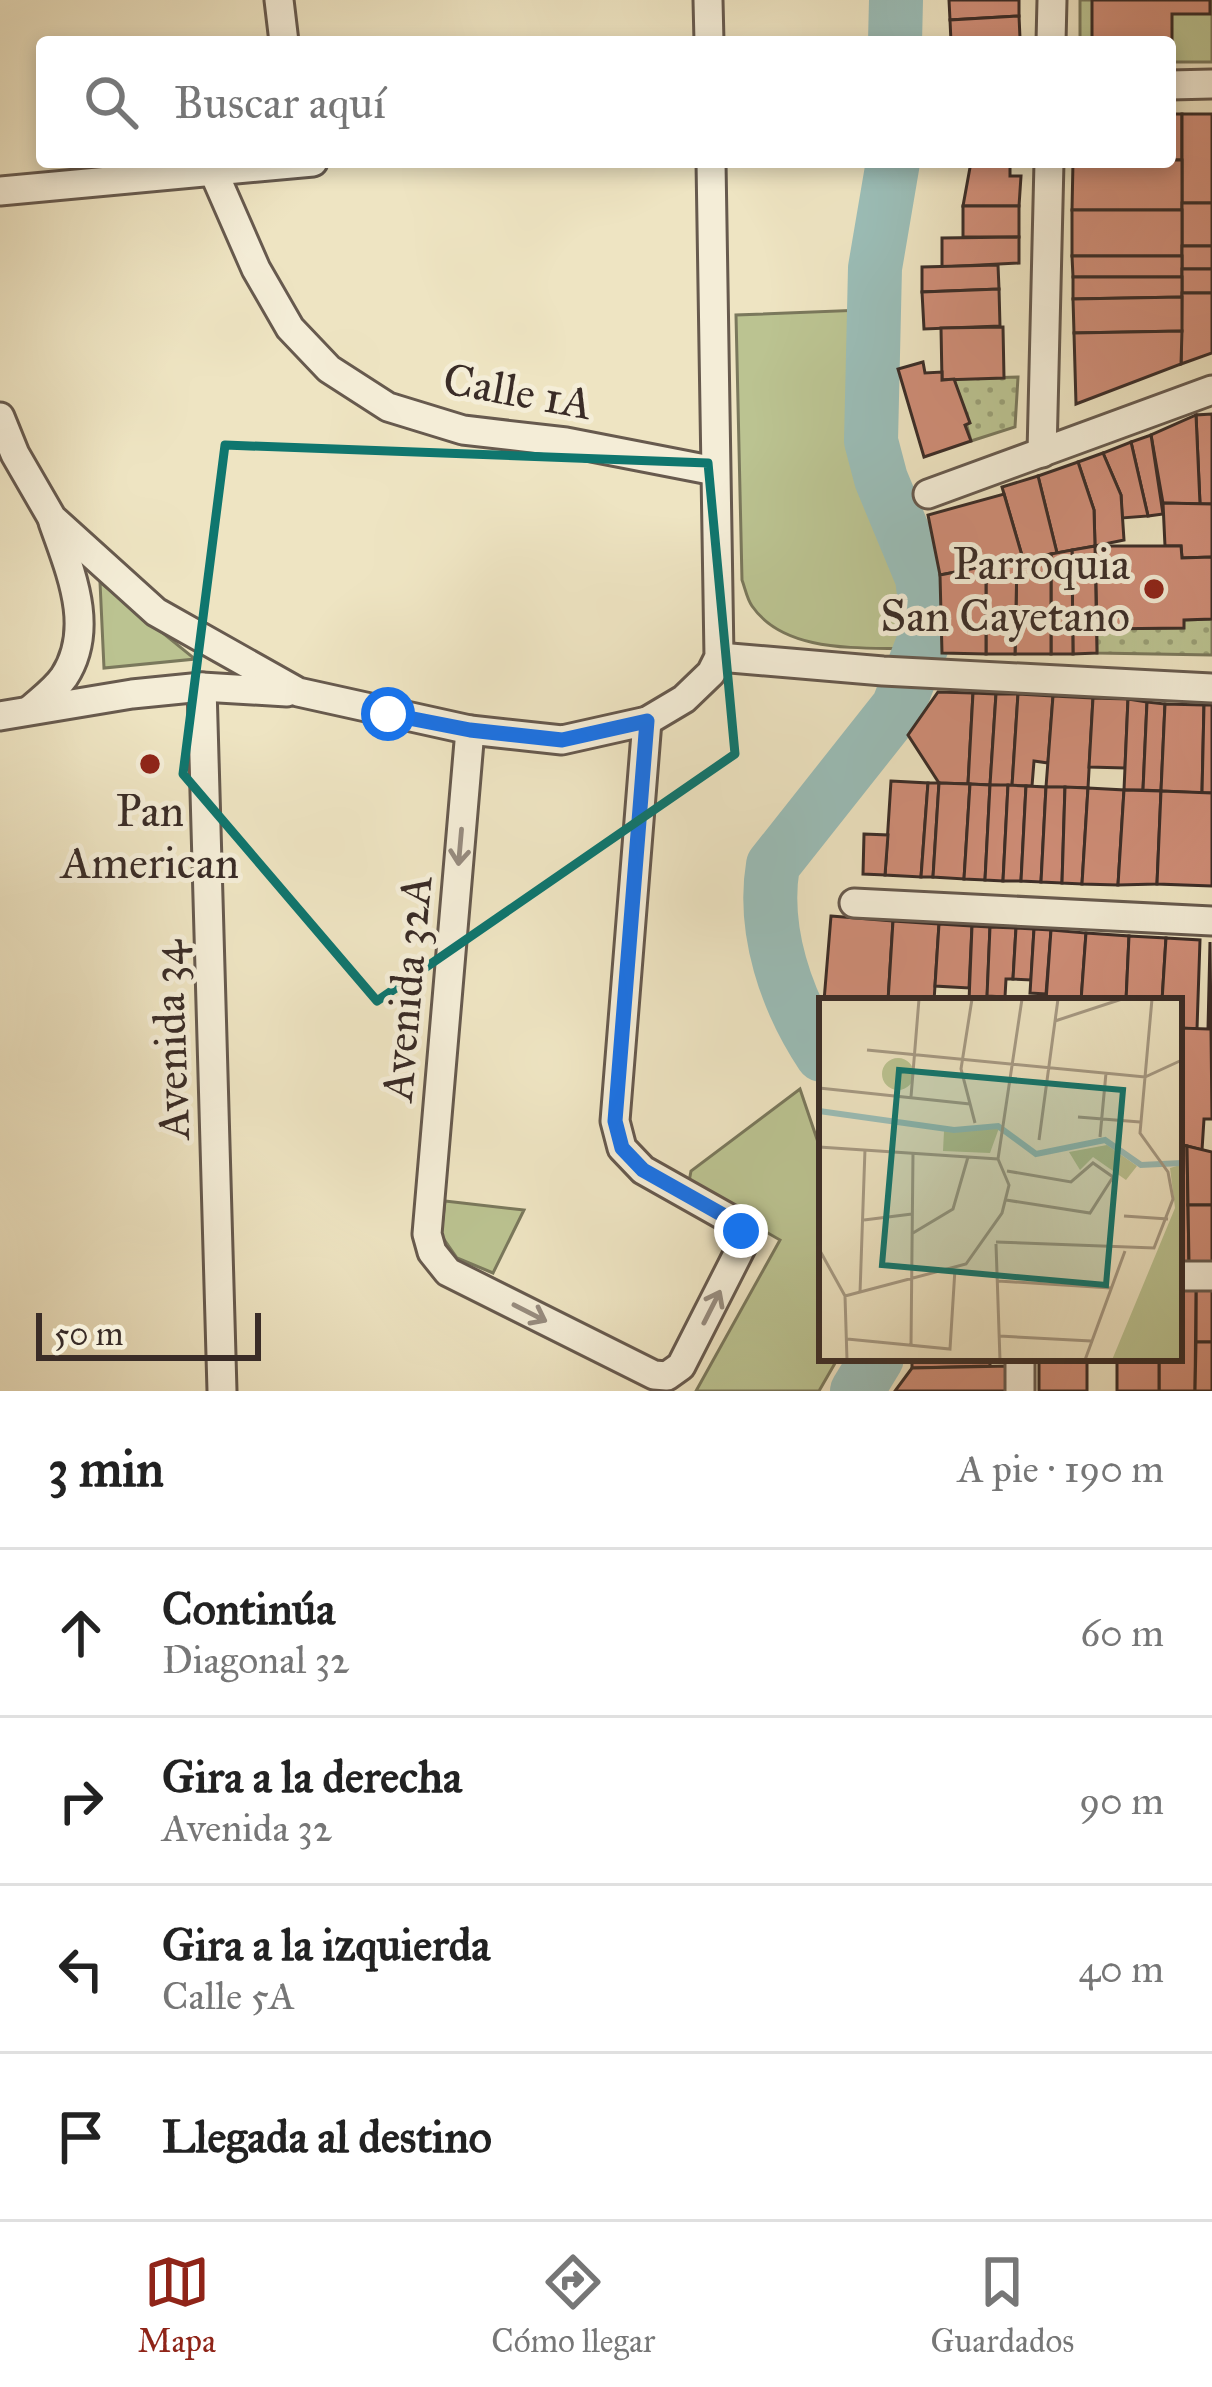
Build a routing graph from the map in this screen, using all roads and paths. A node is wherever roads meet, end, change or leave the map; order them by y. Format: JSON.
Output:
{"nodes":[{"id":1,"x":279,"y":0,"type":"edge"},
{"id":2,"x":708,"y":0,"type":"edge"},
{"id":3,"x":1052,"y":0,"type":"edge"},
{"id":4,"x":283,"y":36,"type":"edge"},
{"id":5,"x":709,"y":36,"type":"edge"},
{"id":6,"x":1052,"y":36,"type":"edge"},
{"id":7,"x":1212,"y":84,"type":"edge"},
{"id":8,"x":1176,"y":85,"type":"edge"},
{"id":9,"x":259,"y":168,"type":"edge"},
{"id":10,"x":711,"y":168,"type":"edge"},
{"id":11,"x":1049,"y":168,"type":"edge"},
{"id":12,"x":214,"y":173,"type":"junction"},
{"id":13,"x":0,"y":191,"type":"edge"},
{"id":14,"x":1212,"y":390,"type":"edge"},
{"id":15,"x":0,"y":417,"type":"edge"},
{"id":16,"x":1042,"y":453,"type":"junction"},
{"id":17,"x":7,"y":454,"type":"edge"},
{"id":18,"x":715,"y":470,"type":"junction"},
{"id":19,"x":928,"y":494,"type":"dead end"},
{"id":20,"x":52,"y":518,"type":"junction"},
{"id":21,"x":719,"y":657,"type":"junction"},
{"id":22,"x":202,"y":688,"type":"junction"},
{"id":23,"x":1212,"y":688,"type":"edge"},
{"id":24,"x":298,"y":692,"type":"junction"},
{"id":25,"x":29,"y":710,"type":"junction"},
{"id":26,"x":0,"y":716,"type":"edge"},
{"id":27,"x":647,"y":721,"type":"junction"},
{"id":28,"x":470,"y":730,"type":"junction"},
{"id":29,"x":854,"y":903,"type":"dead end"},
{"id":30,"x":1212,"y":921,"type":"edge"},
{"id":31,"x":1020,"y":1361,"type":"edge"},
{"id":32,"x":222,"y":1391,"type":"edge"},
{"id":33,"x":1021,"y":1391,"type":"edge"}],
"edges":[{"from":1,"to":4,"type":"street"},
{"from":2,"to":5,"type":"street"},
{"from":3,"to":6,"type":"street"},
{"from":7,"to":8,"type":"street"},
{"from":9,"to":12,"type":"street"},
{"from":10,"to":18,"type":"street"},
{"from":11,"to":16,"type":"street"},
{"from":12,"to":13,"type":"street"},
{"from":12,"to":18,"type":"street","name":"Calle 1A"},
{"from":14,"to":16,"type":"street"},
{"from":15,"to":17,"type":"street"},
{"from":16,"to":19,"type":"street"},
{"from":17,"to":20,"type":"street"},
{"from":18,"to":21,"type":"street"},
{"from":20,"to":24,"type":"street"},
{"from":20,"to":25,"type":"street"},
{"from":21,"to":23,"type":"street"},
{"from":21,"to":27,"type":"street"},
{"from":22,"to":24,"type":"street"},
{"from":22,"to":25,"type":"street"},
{"from":22,"to":32,"type":"street","name":"Avenida 34"},
{"from":24,"to":28,"type":"street"},
{"from":25,"to":26,"type":"street"},
{"from":27,"to":28,"type":"street"},
{"from":28,"to":27,"type":"street","name":"Avenida 32A","one_way":true},
{"from":29,"to":30,"type":"street"},
{"from":31,"to":33,"type":"street"}]}
